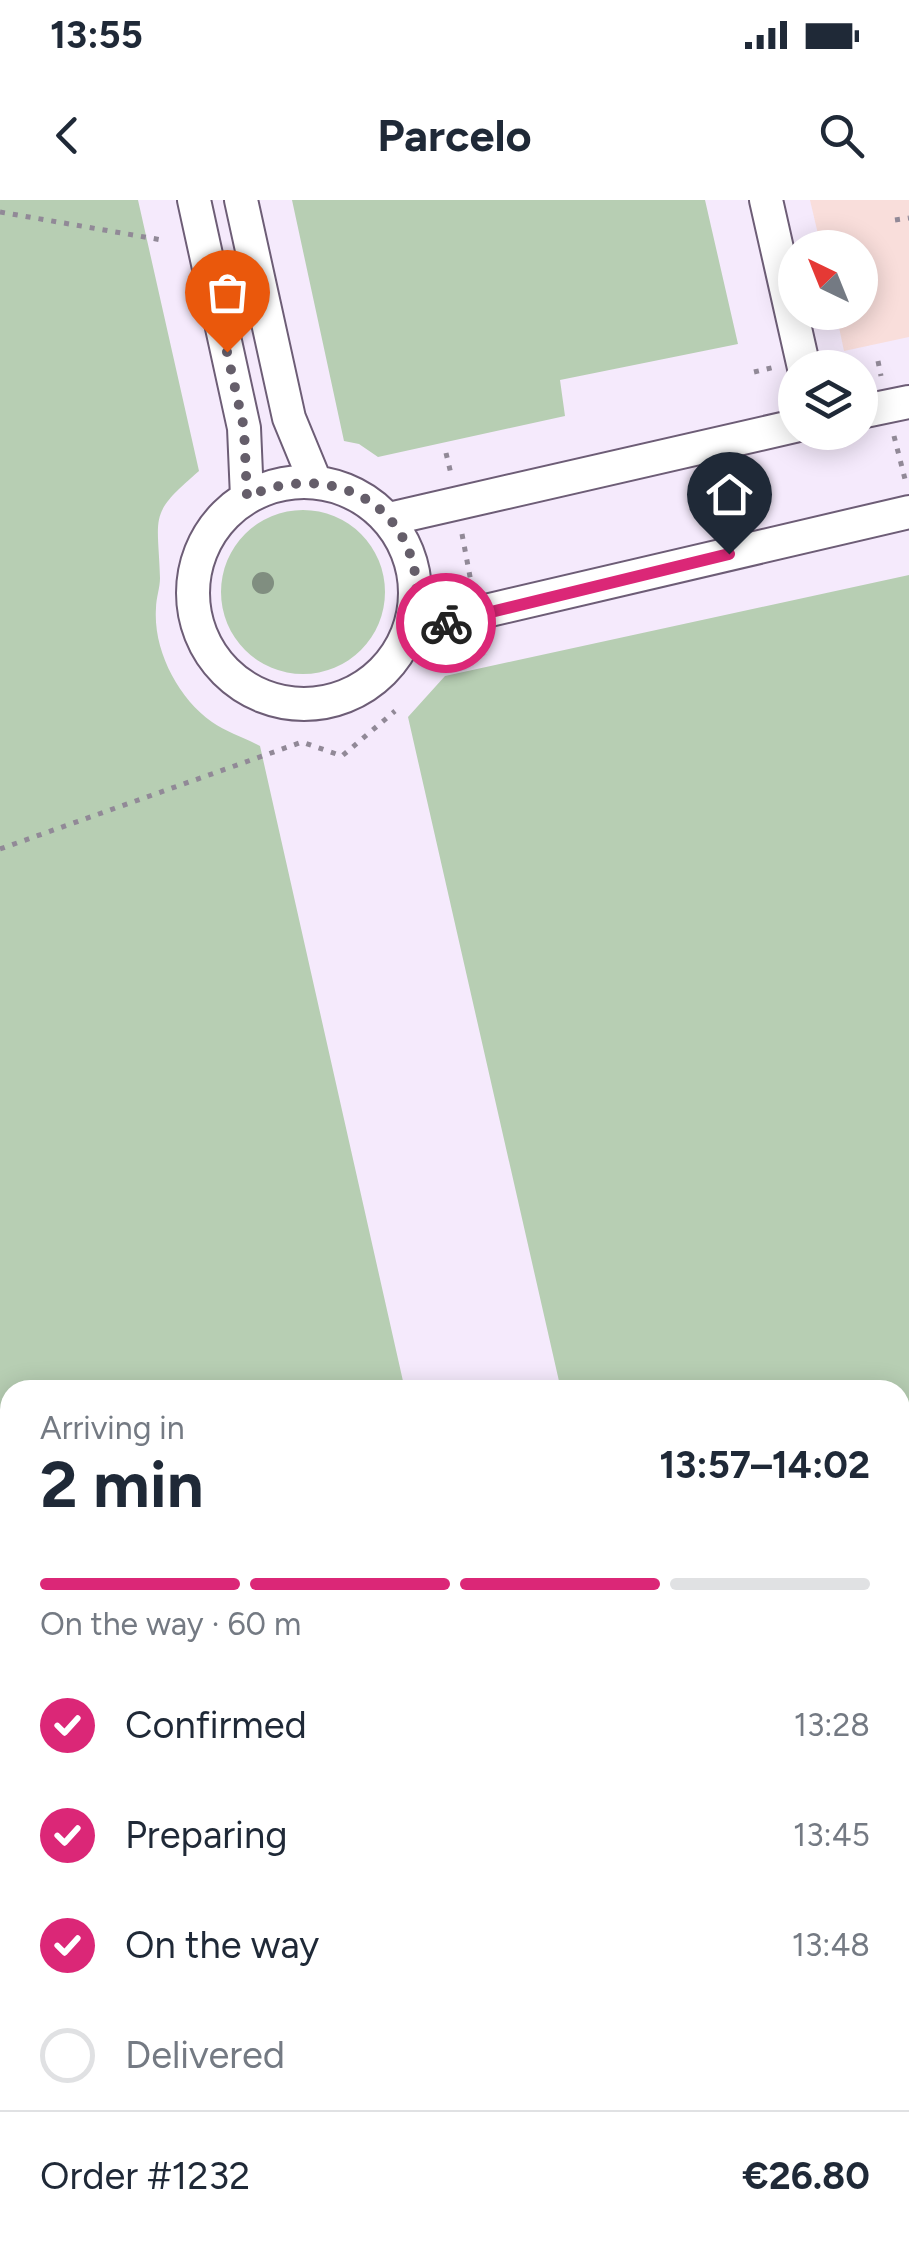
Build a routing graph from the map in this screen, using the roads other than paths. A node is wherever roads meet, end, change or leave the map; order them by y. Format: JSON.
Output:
{"nodes":[{"id":1,"x":194,"y":200,"type":"edge"},
{"id":2,"x":241,"y":200,"type":"edge"},
{"id":3,"x":766,"y":200,"type":"edge"},
{"id":4,"x":800,"y":350,"type":"edge"},
{"id":5,"x":909,"y":402,"type":"edge"},
{"id":6,"x":878,"y":408,"type":"edge"},
{"id":7,"x":778,"y":430,"type":"edge"},
{"id":8,"x":314,"y":481,"type":"junction"},
{"id":9,"x":247,"y":497,"type":"junction"},
{"id":10,"x":909,"y":512,"type":"edge"},
{"id":11,"x":389,"y":519,"type":"junction"},
{"id":12,"x":409,"y":634,"type":"junction"}],
"edges":[{"from":1,"to":9,"type":"street"},
{"from":2,"to":8,"type":"street"},
{"from":3,"to":4,"type":"street"},
{"from":5,"to":6,"type":"street"},
{"from":7,"to":11,"type":"street"},
{"from":8,"to":9,"type":"street"},
{"from":8,"to":11,"type":"street"},
{"from":9,"to":12,"type":"street"},
{"from":10,"to":12,"type":"street"},
{"from":11,"to":12,"type":"street"}]}
